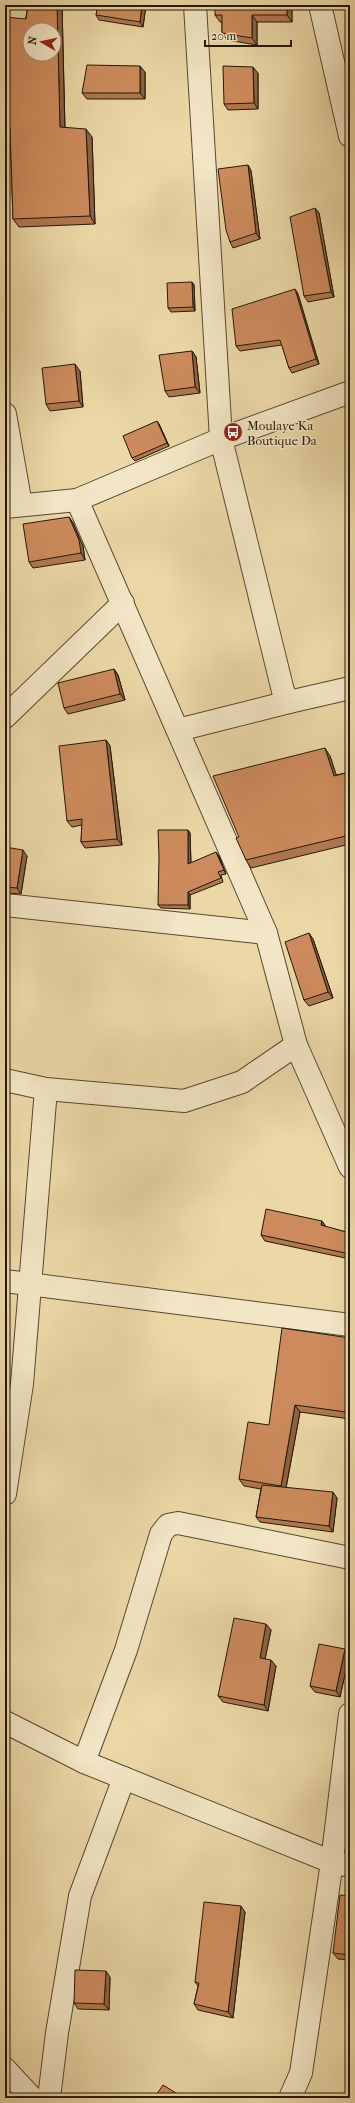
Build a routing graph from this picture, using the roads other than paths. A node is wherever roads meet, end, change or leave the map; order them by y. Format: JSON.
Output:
{"nodes":[{"id":1,"x":195,"y":5,"type":"edge"},
{"id":2,"x":320,"y":5,"type":"edge"},
{"id":3,"x":350,"y":136,"type":"edge"},
{"id":4,"x":350,"y":392,"type":"edge"},
{"id":5,"x":5,"y":414,"type":"edge"},
{"id":6,"x":222,"y":439,"type":"junction"},
{"id":7,"x":77,"y":500,"type":"junction"},
{"id":8,"x":13,"y":506,"type":"edge"},
{"id":9,"x":123,"y":602,"type":"junction"},
{"id":10,"x":350,"y":688,"type":"edge"},
{"id":11,"x":289,"y":702,"type":"junction"},
{"id":12,"x":5,"y":717,"type":"edge"},
{"id":13,"x":178,"y":730,"type":"junction"},
{"id":14,"x":5,"y":905,"type":"edge"},
{"id":15,"x":266,"y":933,"type":"junction"},
{"id":16,"x":296,"y":1045,"type":"junction"},
{"id":17,"x":5,"y":1080,"type":"edge"},
{"id":18,"x":46,"y":1090,"type":"junction"},
{"id":19,"x":350,"y":1167,"type":"edge"},
{"id":20,"x":5,"y":1281,"type":"edge"},
{"id":21,"x":30,"y":1284,"type":"junction"},
{"id":22,"x":350,"y":1325,"type":"edge"},
{"id":23,"x":5,"y":1494,"type":"edge"},
{"id":24,"x":350,"y":1558,"type":"edge"},
{"id":25,"x":350,"y":1714,"type":"edge"},
{"id":26,"x":5,"y":1722,"type":"edge"},
{"id":27,"x":84,"y":1762,"type":"junction"},
{"id":28,"x":124,"y":1778,"type":"junction"},
{"id":29,"x":341,"y":1864,"type":"edge"},
{"id":30,"x":5,"y":2069,"type":"edge"},
{"id":31,"x":32,"y":2098,"type":"edge"},
{"id":32,"x":49,"y":2098,"type":"edge"},
{"id":33,"x":290,"y":2098,"type":"edge"}],
"edges":[{"from":1,"to":6,"type":"street"},
{"from":2,"to":3,"type":"street"},
{"from":4,"to":6,"type":"street"},
{"from":5,"to":8,"type":"street"},
{"from":6,"to":7,"type":"street"},
{"from":6,"to":11,"type":"street"},
{"from":7,"to":8,"type":"street"},
{"from":7,"to":9,"type":"street"},
{"from":9,"to":12,"type":"street"},
{"from":9,"to":13,"type":"street"},
{"from":10,"to":11,"type":"street"},
{"from":11,"to":13,"type":"street"},
{"from":13,"to":15,"type":"street"},
{"from":14,"to":15,"type":"street"},
{"from":15,"to":16,"type":"street"},
{"from":16,"to":18,"type":"street"},
{"from":16,"to":19,"type":"street"},
{"from":17,"to":18,"type":"street"},
{"from":18,"to":21,"type":"street"},
{"from":20,"to":21,"type":"street"},
{"from":21,"to":22,"type":"street"},
{"from":21,"to":23,"type":"street"},
{"from":24,"to":27,"type":"street"},
{"from":25,"to":29,"type":"street"},
{"from":26,"to":27,"type":"street"},
{"from":27,"to":28,"type":"street"},
{"from":28,"to":29,"type":"street"},
{"from":28,"to":32,"type":"street"},
{"from":29,"to":33,"type":"street"},
{"from":30,"to":31,"type":"street"}]}
